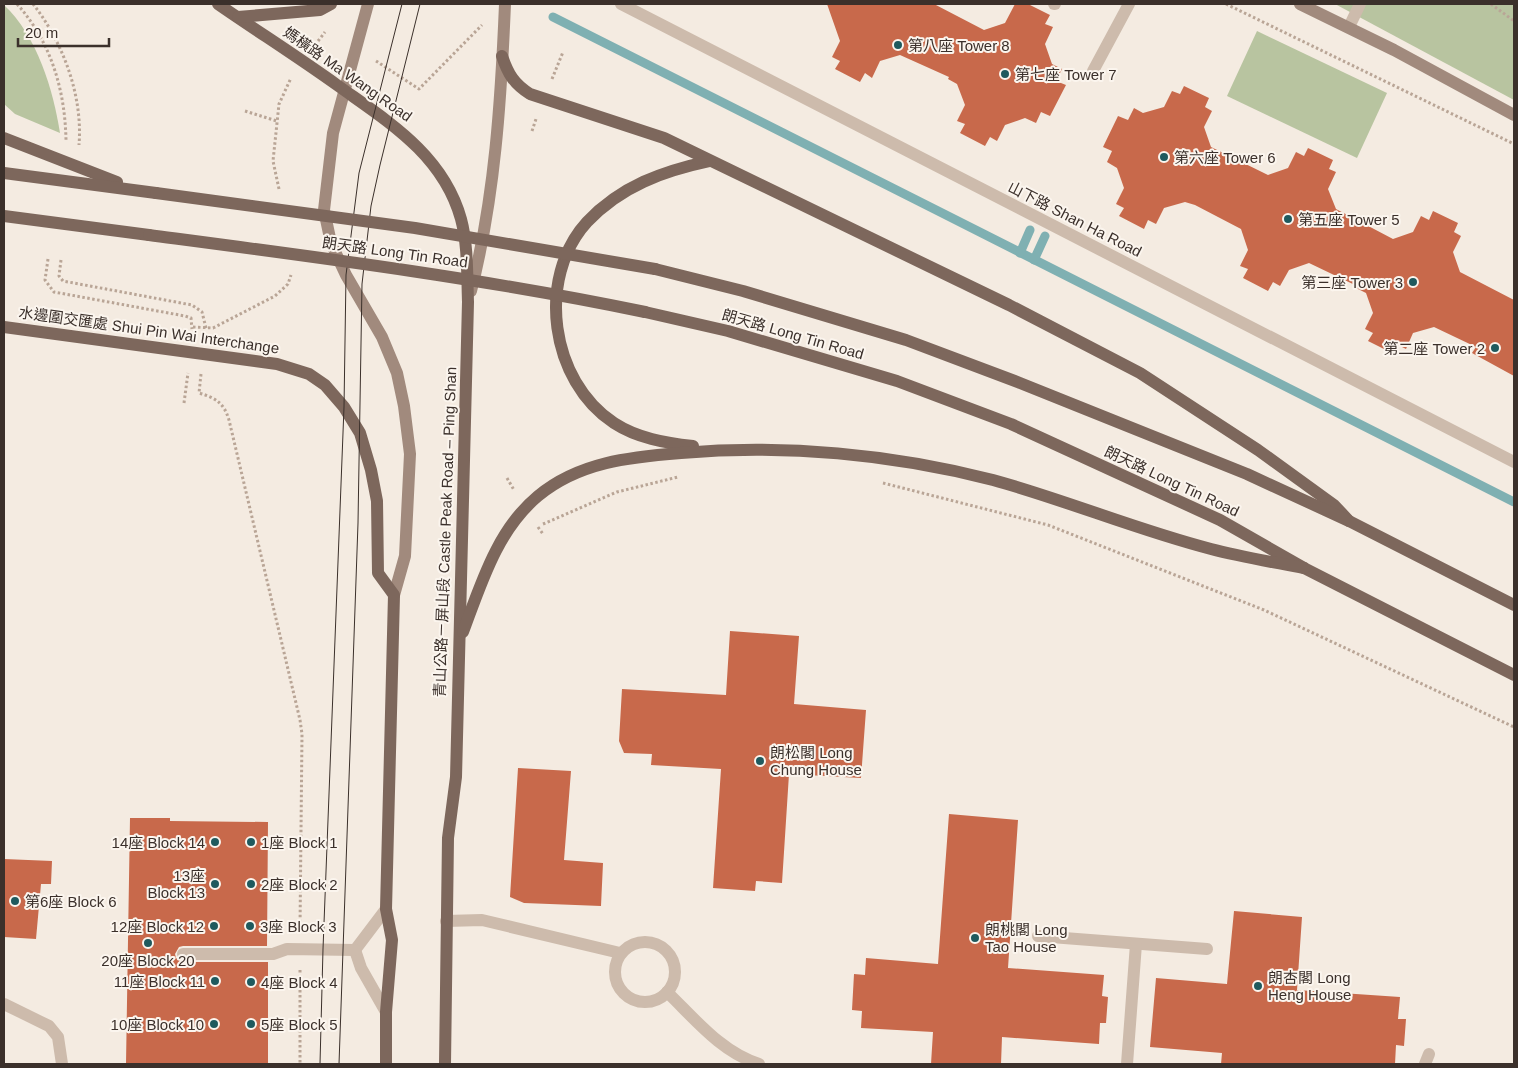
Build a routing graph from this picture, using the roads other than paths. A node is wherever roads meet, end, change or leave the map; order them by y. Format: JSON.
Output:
{"nodes":[{"id":1,"x":218,"y":4,"type":"edge"},
{"id":2,"x":332,"y":4,"type":"edge"},
{"id":3,"x":368,"y":4,"type":"edge"},
{"id":4,"x":505,"y":4,"type":"edge"},
{"id":5,"x":621,"y":4,"type":"edge"},
{"id":6,"x":1128,"y":4,"type":"edge"},
{"id":7,"x":1300,"y":4,"type":"edge"},
{"id":8,"x":1360,"y":4,"type":"edge"},
{"id":9,"x":238,"y":18,"type":"junction"},
{"id":10,"x":1349,"y":27,"type":"junction"},
{"id":11,"x":502,"y":56,"type":"junction"},
{"id":12,"x":1093,"y":70,"type":"dead end"},
{"id":13,"x":344,"y":90,"type":"junction"},
{"id":14,"x":1514,"y":115,"type":"edge"},
{"id":15,"x":4,"y":138,"type":"edge"},
{"id":16,"x":710,"y":161,"type":"junction"},
{"id":17,"x":4,"y":173,"type":"edge"},
{"id":18,"x":138,"y":190,"type":"junction"},
{"id":19,"x":4,"y":216,"type":"edge"},
{"id":20,"x":4,"y":221,"type":"edge"},
{"id":21,"x":73,"y":225,"type":"junction"},
{"id":22,"x":468,"y":302,"type":"junction"},
{"id":23,"x":4,"y":327,"type":"edge"},
{"id":24,"x":720,"y":450,"type":"junction"},
{"id":25,"x":1514,"y":462,"type":"edge"},
{"id":26,"x":1349,"y":521,"type":"junction"},
{"id":27,"x":1304,"y":568,"type":"junction"},
{"id":28,"x":394,"y":596,"type":"junction"},
{"id":29,"x":1514,"y":605,"type":"edge"},
{"id":30,"x":460,"y":641,"type":"junction"},
{"id":31,"x":1514,"y":675,"type":"edge"},
{"id":32,"x":386,"y":909,"type":"junction"},
{"id":33,"x":446,"y":921,"type":"junction"},
{"id":34,"x":1038,"y":936,"type":"dead end"},
{"id":35,"x":1136,"y":944,"type":"junction"},
{"id":36,"x":1207,"y":948,"type":"dead end"},
{"id":37,"x":355,"y":950,"type":"junction"},
{"id":38,"x":620,"y":953,"type":"junction"},
{"id":39,"x":183,"y":954,"type":"dead end"},
{"id":40,"x":667,"y":992,"type":"junction"},
{"id":41,"x":4,"y":1004,"type":"edge"},
{"id":42,"x":386,"y":1012,"type":"junction"},
{"id":43,"x":62,"y":1064,"type":"edge"},
{"id":44,"x":386,"y":1064,"type":"edge"},
{"id":45,"x":446,"y":1064,"type":"edge"},
{"id":46,"x":759,"y":1064,"type":"edge"},
{"id":47,"x":1126,"y":1064,"type":"edge"}],
"edges":[{"from":1,"to":9,"type":"main road","name":"媽橫路 Ma Wang Road"},
{"from":2,"to":9,"type":"main road"},
{"from":3,"to":13,"type":"main road"},
{"from":4,"to":11,"type":"main road","name":"青山公路－屏山段 Castle Peak Road – Ping Shan"},
{"from":5,"to":25,"type":"street","name":"山下路 Shan Ha Road"},
{"from":6,"to":12,"type":"street"},
{"from":7,"to":10,"type":"main road"},
{"from":8,"to":10,"type":"street"},
{"from":9,"to":13,"type":"main road","name":"媽橫路 Ma Wang Road"},
{"from":10,"to":14,"type":"main road"},
{"from":11,"to":16,"type":"main road"},
{"from":11,"to":22,"type":"main road","name":"青山公路－屏山段 Castle Peak Road – Ping Shan"},
{"from":13,"to":22,"type":"main road","name":"媽橫路 Ma Wang Road"},
{"from":13,"to":28,"type":"main road"},
{"from":15,"to":18,"type":"main road"},
{"from":16,"to":24,"type":"main road"},
{"from":16,"to":26,"type":"main road"},
{"from":17,"to":18,"type":"main road","name":"朗天路 Long Tin Road"},
{"from":18,"to":26,"type":"main road","name":"朗天路 Long Tin Road","bridge":true},
{"from":19,"to":21,"type":"main road","name":"朗天路 Long Tin Road"},
{"from":20,"to":21,"type":"main road"},
{"from":21,"to":27,"type":"main road","name":"朗天路 Long Tin Road","bridge":true},
{"from":22,"to":30,"type":"main road","name":"青山公路－屏山段 Castle Peak Road – Ping Shan"},
{"from":23,"to":28,"type":"main road","name":"水邊圍交匯處 Shui Pin Wai Interchange"},
{"from":24,"to":27,"type":"main road"},
{"from":24,"to":30,"type":"main road"},
{"from":26,"to":29,"type":"main road","name":"朗天路 Long Tin Road"},
{"from":27,"to":31,"type":"main road","name":"朗天路 Long Tin Road"},
{"from":28,"to":32,"type":"main road"},
{"from":30,"to":33,"type":"main road","name":"青山公路－屏山段 Castle Peak Road – Ping Shan"},
{"from":32,"to":37,"type":"street"},
{"from":32,"to":42,"type":"main road"},
{"from":33,"to":38,"type":"street"},
{"from":33,"to":45,"type":"main road","name":"青山公路－屏山段 Castle Peak Road – Ping Shan"},
{"from":34,"to":35,"type":"street"},
{"from":35,"to":36,"type":"street"},
{"from":35,"to":47,"type":"street"},
{"from":37,"to":39,"type":"street"},
{"from":37,"to":42,"type":"street"},
{"from":38,"to":40,"type":"street"},
{"from":38,"to":40,"type":"street"},
{"from":40,"to":46,"type":"street"},
{"from":41,"to":43,"type":"street"},
{"from":42,"to":44,"type":"main road"}]}
